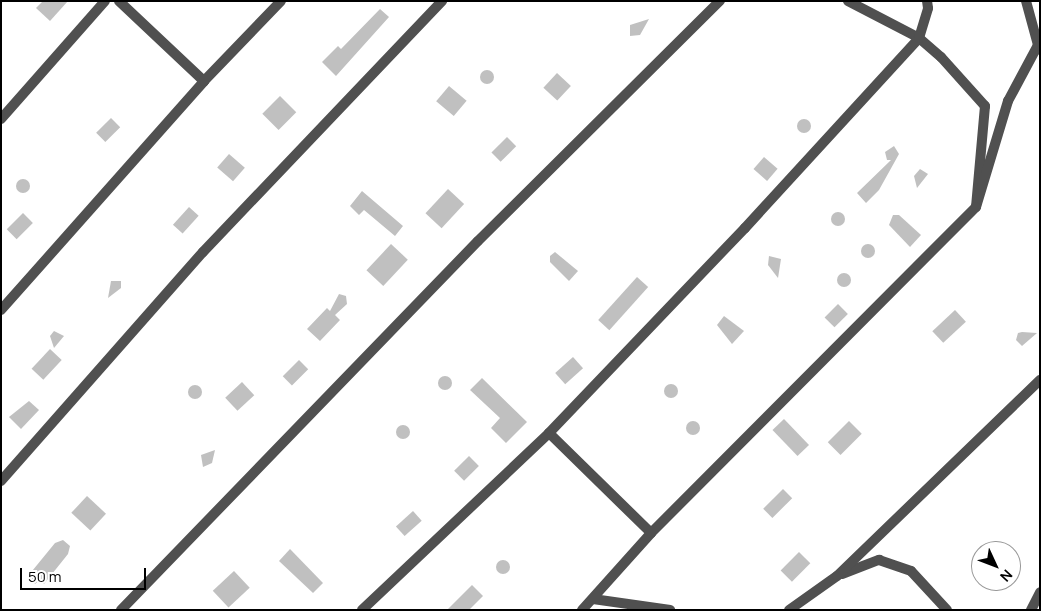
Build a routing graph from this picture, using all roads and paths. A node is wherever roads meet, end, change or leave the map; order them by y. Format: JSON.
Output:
{"nodes":[{"id":1,"x":104,"y":1,"type":"edge"},
{"id":2,"x":119,"y":1,"type":"edge"},
{"id":3,"x":281,"y":1,"type":"edge"},
{"id":4,"x":442,"y":1,"type":"edge"},
{"id":5,"x":720,"y":1,"type":"edge"},
{"id":6,"x":848,"y":1,"type":"edge"},
{"id":7,"x":927,"y":1,"type":"edge"},
{"id":8,"x":1026,"y":1,"type":"edge"},
{"id":9,"x":919,"y":38,"type":"junction"},
{"id":10,"x":1039,"y":47,"type":"edge"},
{"id":11,"x":204,"y":81,"type":"junction"},
{"id":12,"x":1,"y":119,"type":"edge"},
{"id":13,"x":976,"y":207,"type":"junction"},
{"id":14,"x":1,"y":310,"type":"edge"},
{"id":15,"x":1040,"y":380,"type":"edge"},
{"id":16,"x":549,"y":432,"type":"junction"},
{"id":17,"x":1,"y":481,"type":"edge"},
{"id":18,"x":652,"y":533,"type":"junction"},
{"id":19,"x":837,"y":576,"type":"junction"},
{"id":20,"x":1040,"y":592,"type":"edge"},
{"id":21,"x":592,"y":600,"type":"junction"},
{"id":22,"x":121,"y":610,"type":"edge"},
{"id":23,"x":362,"y":610,"type":"edge"},
{"id":24,"x":582,"y":610,"type":"edge"},
{"id":25,"x":670,"y":610,"type":"edge"},
{"id":26,"x":789,"y":610,"type":"edge"},
{"id":27,"x":947,"y":610,"type":"edge"},
{"id":28,"x":1031,"y":610,"type":"edge"}],
"edges":[{"from":1,"to":12,"type":"street"},
{"from":2,"to":11,"type":"street"},
{"from":3,"to":11,"type":"street"},
{"from":4,"to":17,"type":"street"},
{"from":5,"to":22,"type":"street"},
{"from":6,"to":9,"type":"street"},
{"from":7,"to":9,"type":"street"},
{"from":8,"to":10,"type":"street"},
{"from":9,"to":13,"type":"street"},
{"from":9,"to":16,"type":"street"},
{"from":10,"to":13,"type":"street"},
{"from":11,"to":14,"type":"street"},
{"from":13,"to":18,"type":"street"},
{"from":15,"to":19,"type":"street"},
{"from":16,"to":18,"type":"street"},
{"from":16,"to":23,"type":"street"},
{"from":18,"to":21,"type":"street"},
{"from":19,"to":26,"type":"street"},
{"from":19,"to":27,"type":"street"},
{"from":20,"to":28,"type":"street"},
{"from":21,"to":24,"type":"street"},
{"from":21,"to":25,"type":"street"}]}
